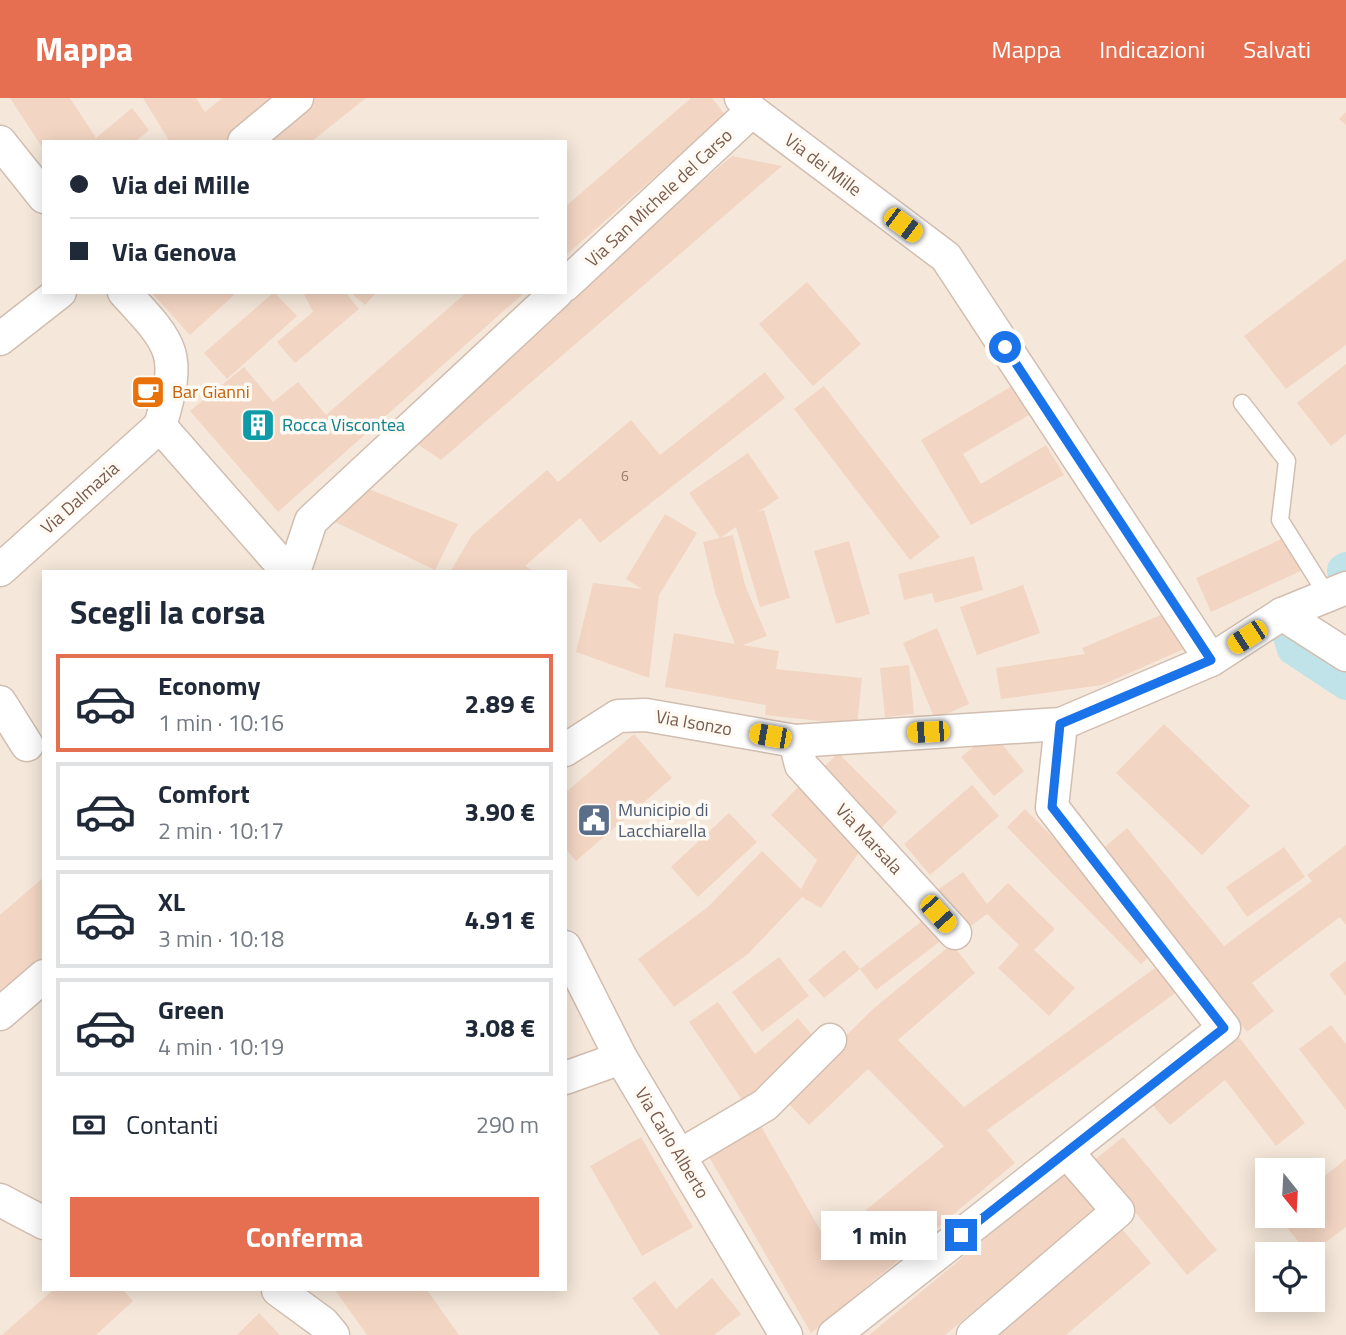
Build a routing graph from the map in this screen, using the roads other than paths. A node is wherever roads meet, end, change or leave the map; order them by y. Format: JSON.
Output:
{"nodes":[{"id":1,"x":297,"y":98,"type":"edge"},
{"id":2,"x":746,"y":105,"type":"edge"},
{"id":3,"x":246,"y":140,"type":"edge"},
{"id":4,"x":0,"y":142,"type":"edge"},
{"id":5,"x":42,"y":194,"type":"edge"},
{"id":6,"x":567,"y":283,"type":"edge"},
{"id":7,"x":57,"y":294,"type":"edge"},
{"id":8,"x":126,"y":294,"type":"edge"},
{"id":9,"x":555,"y":294,"type":"edge"},
{"id":10,"x":0,"y":339,"type":"edge"},
{"id":11,"x":1242,"y":403,"type":"dead end"},
{"id":12,"x":160,"y":426,"type":"junction"},
{"id":13,"x":0,"y":570,"type":"edge"},
{"id":14,"x":286,"y":570,"type":"edge"},
{"id":15,"x":295,"y":570,"type":"edge"},
{"id":16,"x":1337,"y":591,"type":"edge"},
{"id":17,"x":1282,"y":614,"type":"junction"},
{"id":18,"x":1346,"y":654,"type":"edge"},
{"id":19,"x":1211,"y":660,"type":"junction"},
{"id":20,"x":0,"y":702,"type":"edge"},
{"id":21,"x":1060,"y":724,"type":"junction"},
{"id":22,"x":794,"y":741,"type":"junction"},
{"id":23,"x":27,"y":745,"type":"dead end"},
{"id":24,"x":567,"y":749,"type":"edge"},
{"id":25,"x":955,"y":933,"type":"dead end"},
{"id":26,"x":567,"y":951,"type":"edge"},
{"id":27,"x":42,"y":978,"type":"edge"},
{"id":28,"x":0,"y":1014,"type":"edge"},
{"id":29,"x":830,"y":1040,"type":"dead end"},
{"id":30,"x":621,"y":1058,"type":"junction"},
{"id":31,"x":567,"y":1077,"type":"edge"},
{"id":32,"x":1067,"y":1152,"type":"junction"},
{"id":33,"x":679,"y":1156,"type":"junction"},
{"id":34,"x":0,"y":1200,"type":"edge"},
{"id":35,"x":42,"y":1222,"type":"edge"},
{"id":36,"x":282,"y":1291,"type":"edge"},
{"id":37,"x":333,"y":1335,"type":"edge"},
{"id":38,"x":786,"y":1335,"type":"edge"},
{"id":39,"x":834,"y":1335,"type":"edge"},
{"id":40,"x":973,"y":1335,"type":"edge"}],
"edges":[{"from":1,"to":3,"type":"street"},
{"from":2,"to":6,"type":"street","name":"Via San Michele del Carso"},
{"from":2,"to":19,"type":"street","name":"Via dei Mille"},
{"from":4,"to":5,"type":"street"},
{"from":7,"to":10,"type":"street"},
{"from":8,"to":12,"type":"street"},
{"from":9,"to":15,"type":"street"},
{"from":11,"to":16,"type":"lane"},
{"from":12,"to":13,"type":"street","name":"Via Dalmazia"},
{"from":12,"to":14,"type":"street"},
{"from":16,"to":17,"type":"street","name":"Via Isonzo"},
{"from":17,"to":18,"type":"street"},
{"from":17,"to":19,"type":"street","name":"Via Isonzo"},
{"from":19,"to":21,"type":"street","name":"Via Isonzo"},
{"from":20,"to":23,"type":"street"},
{"from":21,"to":22,"type":"street","name":"Via Isonzo"},
{"from":21,"to":32,"type":"street"},
{"from":22,"to":24,"type":"street","name":"Via Isonzo"},
{"from":22,"to":25,"type":"street","name":"Via Marsala"},
{"from":26,"to":30,"type":"street","name":"Via Carlo Alberto"},
{"from":27,"to":28,"type":"street"},
{"from":29,"to":33,"type":"street"},
{"from":30,"to":31,"type":"street"},
{"from":30,"to":33,"type":"street","name":"Via Carlo Alberto"},
{"from":32,"to":39,"type":"street"},
{"from":32,"to":40,"type":"street"},
{"from":33,"to":38,"type":"street","name":"Via Carlo Alberto"},
{"from":34,"to":35,"type":"street"},
{"from":36,"to":37,"type":"street"}]}
